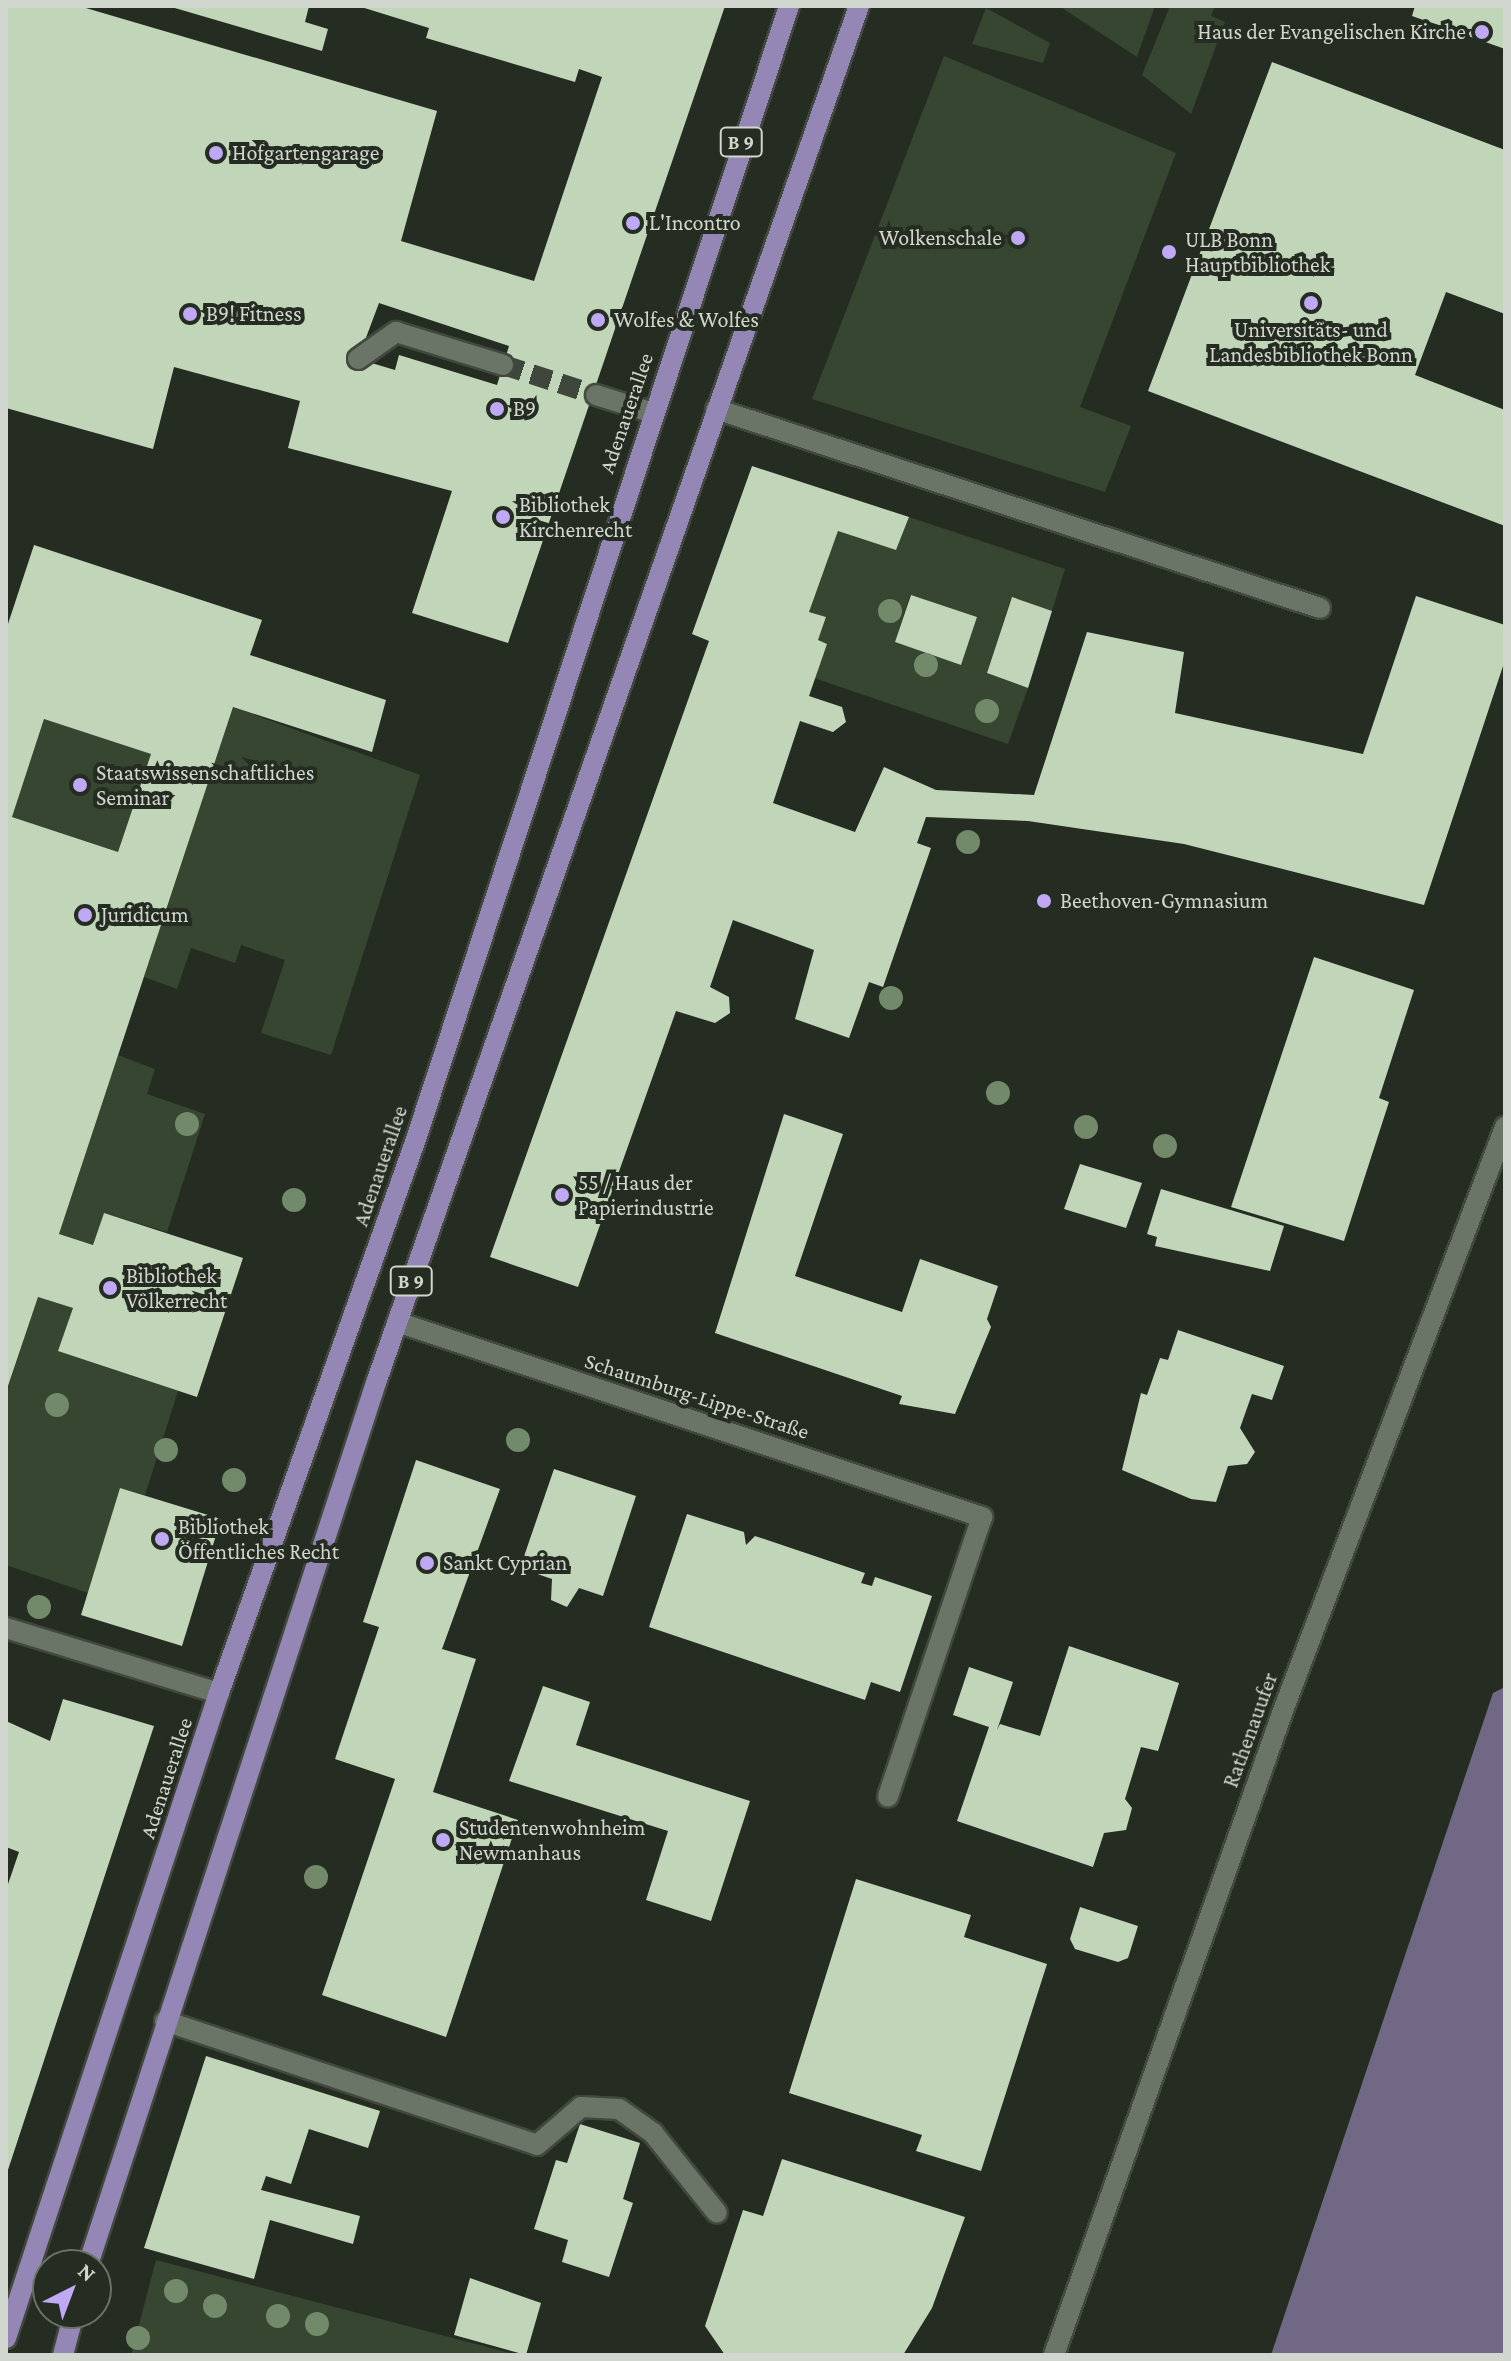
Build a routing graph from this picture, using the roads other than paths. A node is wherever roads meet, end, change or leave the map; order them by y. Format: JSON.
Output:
{"nodes":[{"id":1,"x":789,"y":6,"type":"edge"},
{"id":2,"x":859,"y":6,"type":"edge"},
{"id":3,"x":358,"y":359,"type":"dead end"},
{"id":4,"x":503,"y":365,"type":"tunnel mouth"},
{"id":5,"x":596,"y":395,"type":"tunnel mouth"},
{"id":6,"x":716,"y":409,"type":"junction"},
{"id":7,"x":653,"y":413,"type":"junction"},
{"id":8,"x":1320,"y":608,"type":"dead end"},
{"id":9,"x":1505,"y":1127,"type":"edge"},
{"id":10,"x":397,"y":1322,"type":"junction"},
{"id":11,"x":6,"y":1628,"type":"edge"},
{"id":12,"x":219,"y":1693,"type":"junction"},
{"id":13,"x":888,"y":1797,"type":"dead end"},
{"id":14,"x":165,"y":2021,"type":"junction"},
{"id":15,"x":717,"y":2213,"type":"dead end"},
{"id":16,"x":93,"y":2249,"type":"edge"},
{"id":17,"x":70,"y":2329,"type":"edge"},
{"id":18,"x":6,"y":2338,"type":"edge"},
{"id":19,"x":63,"y":2355,"type":"edge"},
{"id":20,"x":1054,"y":2355,"type":"edge"}],
"edges":[{"from":1,"to":7,"type":"main road","name":"Adenauerallee","number":"B 9"},
{"from":2,"to":6,"type":"main road","number":"B 9"},
{"from":3,"to":4,"type":"street"},
{"from":5,"to":7,"type":"street"},
{"from":6,"to":8,"type":"street"},
{"from":6,"to":10,"type":"main road","number":"B 9"},
{"from":7,"to":12,"type":"main road","name":"Adenauerallee","number":"B 9"},
{"from":9,"to":20,"type":"street","name":"Rathenauufer"},
{"from":10,"to":13,"type":"street","name":"Schaumburg-Lippe-Straße"},
{"from":10,"to":14,"type":"main road","number":"B 9"},
{"from":11,"to":12,"type":"street"},
{"from":12,"to":18,"type":"main road","name":"Adenauerallee","number":"B 9"},
{"from":14,"to":15,"type":"street"},
{"from":14,"to":16,"type":"main road","number":"B 9"},
{"from":17,"to":19,"type":"main road"}]}
